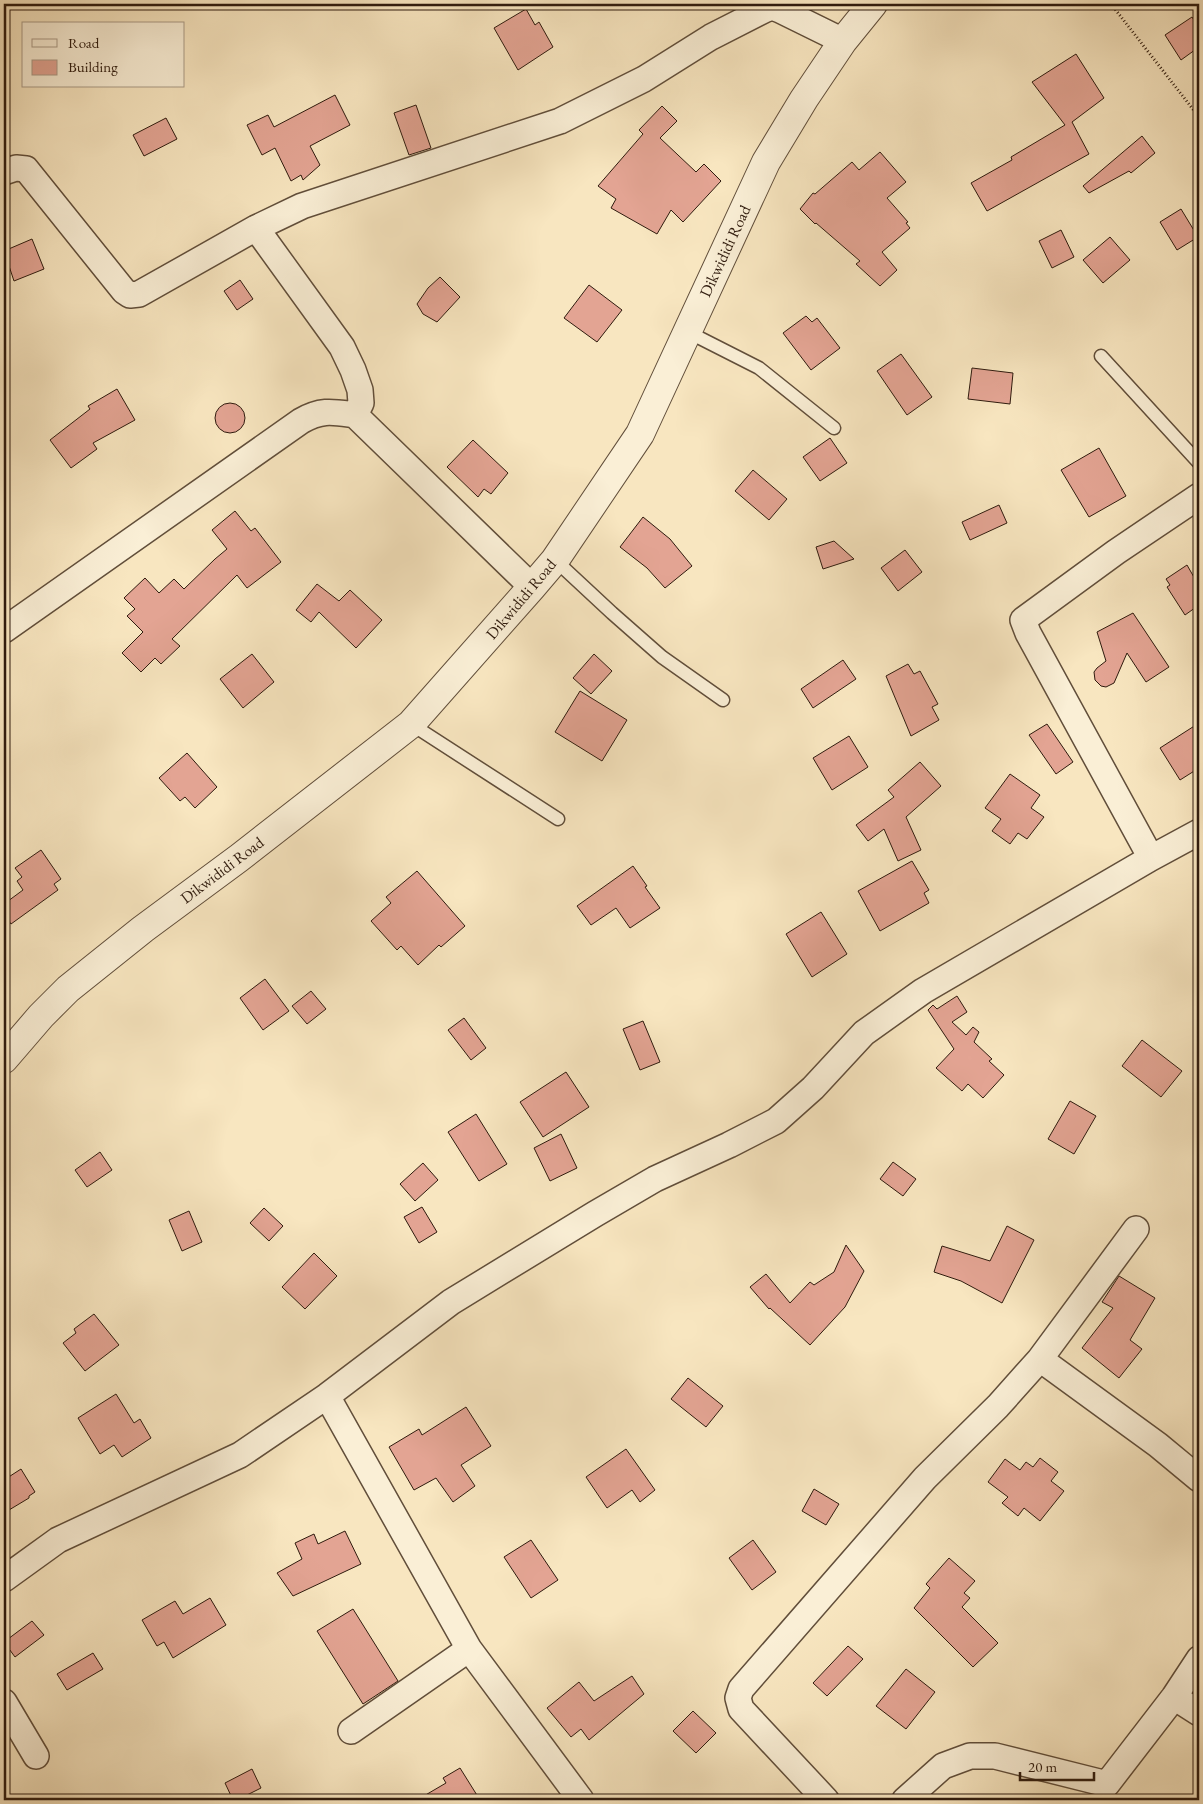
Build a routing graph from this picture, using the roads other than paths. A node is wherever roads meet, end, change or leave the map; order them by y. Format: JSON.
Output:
{"nodes":[{"id":1,"x":874,"y":4,"type":"edge"},
{"id":2,"x":843,"y":41,"type":"junction"},
{"id":3,"x":4,"y":172,"type":"edge"},
{"id":4,"x":256,"y":228,"type":"junction"},
{"id":5,"x":688,"y":332,"type":"junction"},
{"id":6,"x":1100,"y":356,"type":"dead end"},
{"id":7,"x":355,"y":415,"type":"junction"},
{"id":8,"x":834,"y":428,"type":"dead end"},
{"id":9,"x":1199,"y":462,"type":"edge"},
{"id":10,"x":1199,"y":496,"type":"edge"},
{"id":11,"x":555,"y":560,"type":"junction"},
{"id":12,"x":532,"y":587,"type":"junction"},
{"id":13,"x":4,"y":630,"type":"edge"},
{"id":14,"x":723,"y":700,"type":"dead end"},
{"id":15,"x":411,"y":724,"type":"junction"},
{"id":16,"x":558,"y":819,"type":"dead end"},
{"id":17,"x":1195,"y":841,"type":"edge"},
{"id":18,"x":1151,"y":858,"type":"junction"},
{"id":19,"x":4,"y":1059,"type":"edge"},
{"id":20,"x":1136,"y":1230,"type":"dead end"},
{"id":21,"x":1040,"y":1360,"type":"junction"},
{"id":22,"x":327,"y":1396,"type":"junction"},
{"id":23,"x":1199,"y":1479,"type":"edge"},
{"id":24,"x":4,"y":1579,"type":"edge"},
{"id":25,"x":469,"y":1649,"type":"junction"},
{"id":26,"x":1199,"y":1659,"type":"edge"},
{"id":27,"x":1174,"y":1697,"type":"junction"},
{"id":28,"x":4,"y":1702,"type":"edge"},
{"id":29,"x":1199,"y":1712,"type":"edge"},
{"id":30,"x":351,"y":1731,"type":"dead end"},
{"id":31,"x":36,"y":1756,"type":"dead end"},
{"id":32,"x":1102,"y":1792,"type":"edge"},
{"id":33,"x":581,"y":1800,"type":"edge"},
{"id":34,"x":826,"y":1800,"type":"edge"},
{"id":35,"x":905,"y":1800,"type":"edge"}],
"edges":[{"from":1,"to":2,"type":"street","name":"Dikwididi Road"},
{"from":2,"to":4,"type":"street"},
{"from":2,"to":5,"type":"street","name":"Dikwididi Road"},
{"from":3,"to":4,"type":"street"},
{"from":4,"to":7,"type":"street"},
{"from":5,"to":8,"type":"lane"},
{"from":5,"to":11,"type":"street","name":"Dikwididi Road"},
{"from":6,"to":9,"type":"lane"},
{"from":7,"to":12,"type":"street"},
{"from":7,"to":13,"type":"street"},
{"from":10,"to":18,"type":"street"},
{"from":11,"to":12,"type":"street","name":"Dikwididi Road"},
{"from":11,"to":14,"type":"lane"},
{"from":12,"to":15,"type":"street","name":"Dikwididi Road"},
{"from":15,"to":16,"type":"lane"},
{"from":15,"to":19,"type":"street","name":"Dikwididi Road"},
{"from":17,"to":18,"type":"street"},
{"from":18,"to":22,"type":"street"},
{"from":20,"to":21,"type":"street"},
{"from":21,"to":23,"type":"street"},
{"from":21,"to":34,"type":"street"},
{"from":22,"to":24,"type":"street"},
{"from":22,"to":25,"type":"street"},
{"from":25,"to":30,"type":"street"},
{"from":25,"to":33,"type":"street"},
{"from":26,"to":27,"type":"street"},
{"from":27,"to":29,"type":"street"},
{"from":27,"to":32,"type":"street"},
{"from":28,"to":31,"type":"street"},
{"from":32,"to":35,"type":"street"}]}
